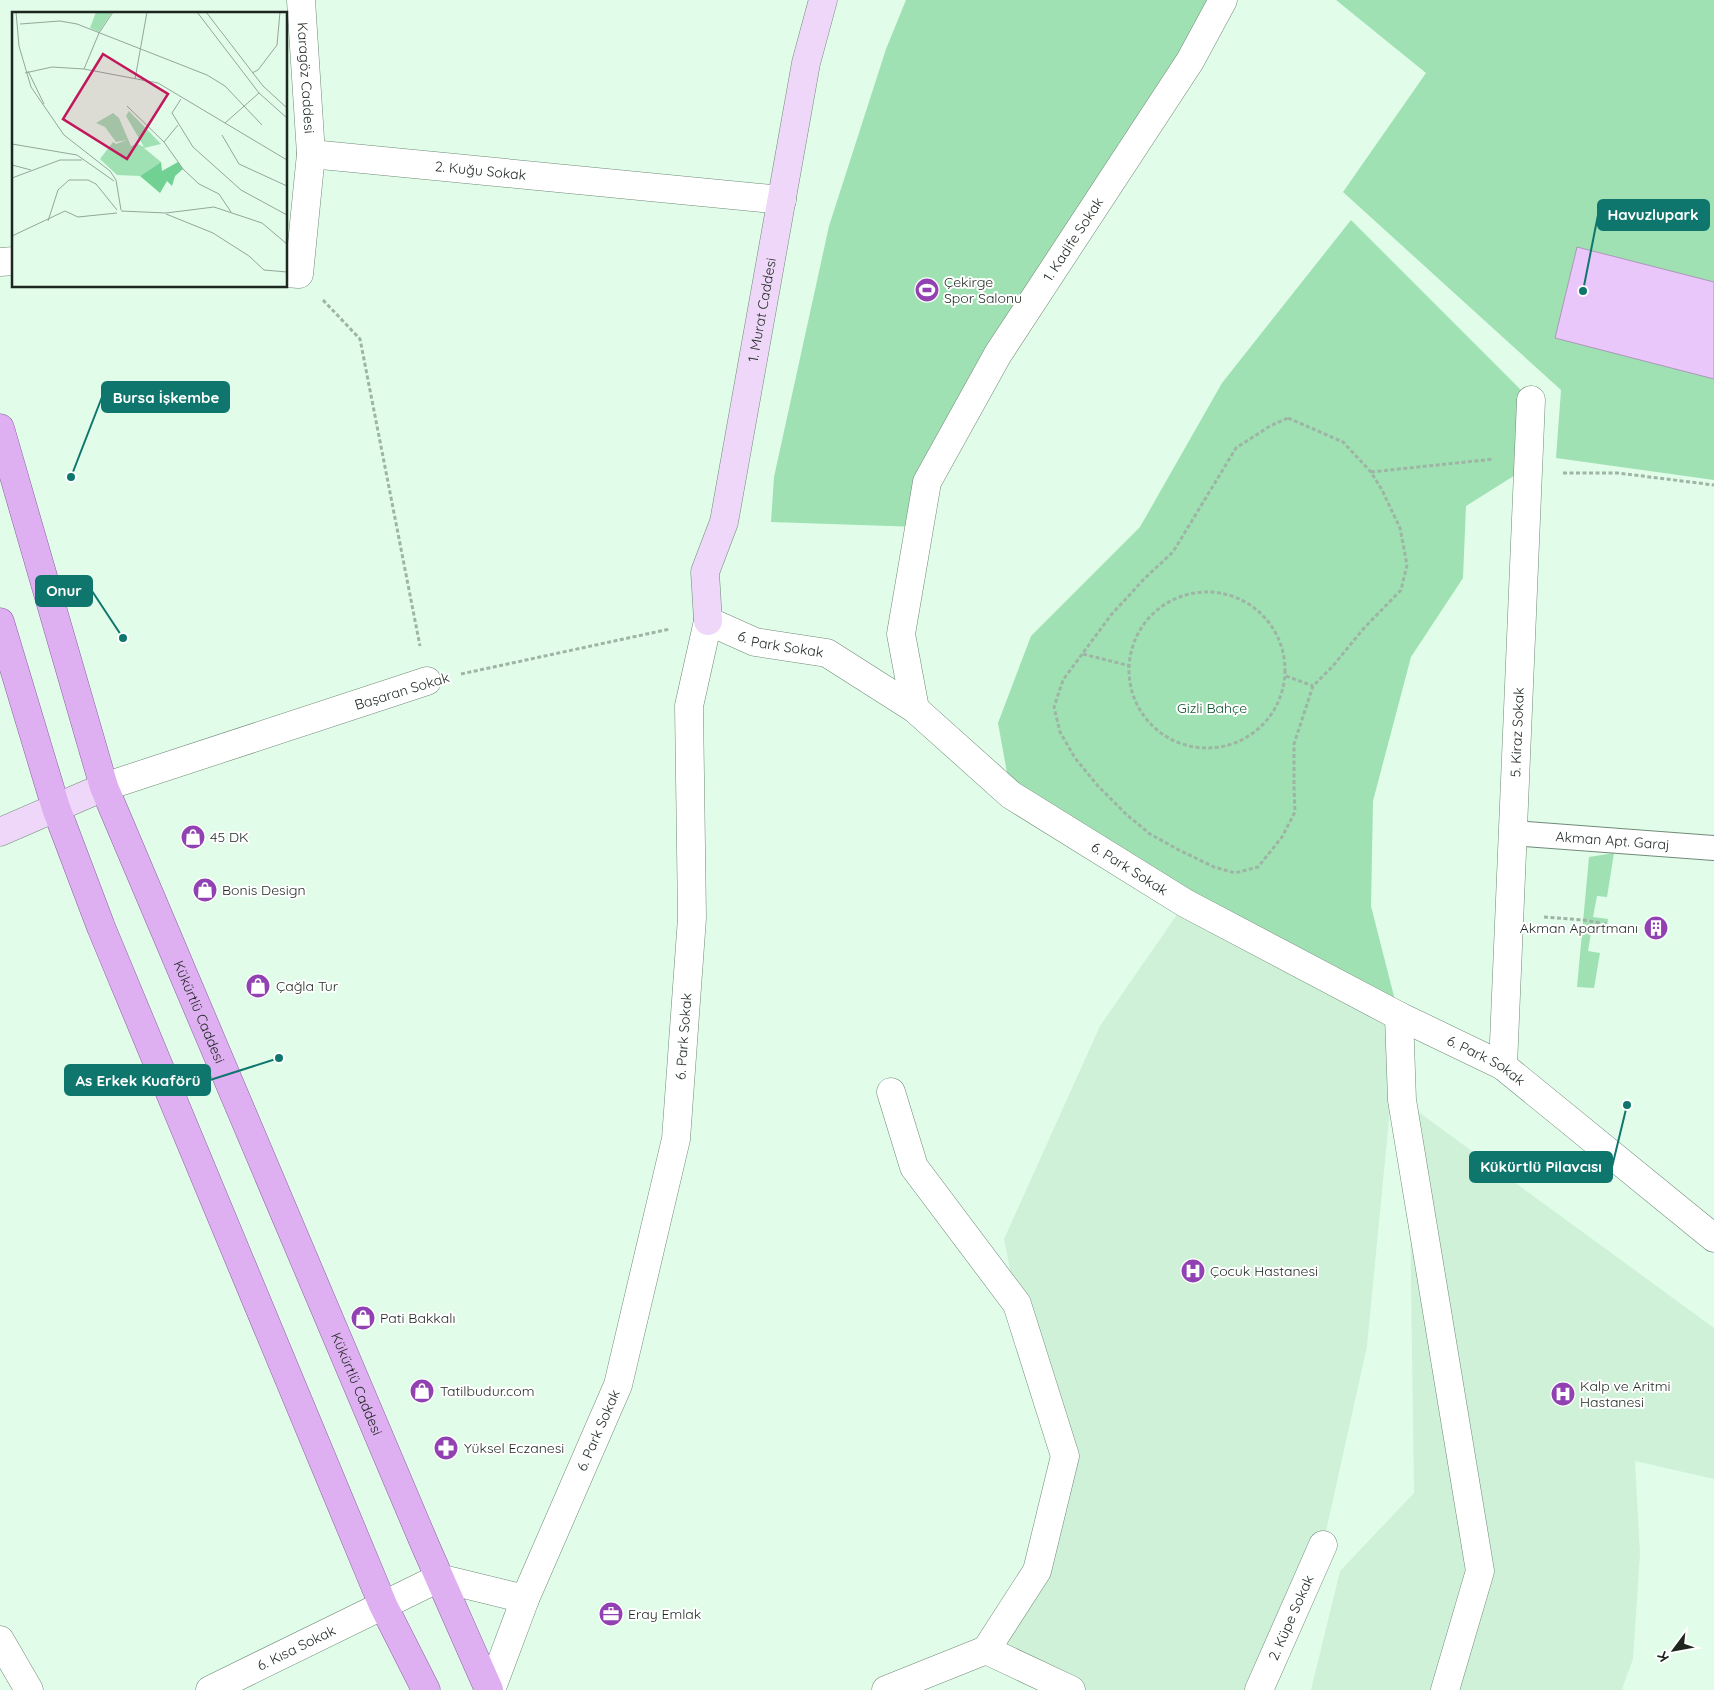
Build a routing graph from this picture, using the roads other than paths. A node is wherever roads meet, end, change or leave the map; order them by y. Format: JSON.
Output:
{"nodes":[{"id":1,"x":301,"y":0,"type":"edge"},
{"id":2,"x":823,"y":0,"type":"edge"},
{"id":3,"x":1223,"y":0,"type":"edge"},
{"id":4,"x":311,"y":154,"type":"junction"},
{"id":5,"x":782,"y":200,"type":"junction"},
{"id":6,"x":292,"y":273,"type":"edge"},
{"id":7,"x":1531,"y":400,"type":"dead end"},
{"id":8,"x":0,"y":428,"type":"edge"},
{"id":9,"x":708,"y":621,"type":"junction"},
{"id":10,"x":0,"y":622,"type":"edge"},
{"id":11,"x":427,"y":681,"type":"road end"},
{"id":12,"x":915,"y":709,"type":"junction"},
{"id":13,"x":104,"y":787,"type":"junction"},
{"id":14,"x":56,"y":808,"type":"junction"},
{"id":15,"x":0,"y":832,"type":"edge"},
{"id":16,"x":1512,"y":833,"type":"junction"},
{"id":17,"x":1714,"y":848,"type":"edge"},
{"id":18,"x":1400,"y":1016,"type":"junction"},
{"id":19,"x":1503,"y":1066,"type":"junction"},
{"id":20,"x":891,"y":1092,"type":"dead end"},
{"id":21,"x":1714,"y":1238,"type":"edge"},
{"id":22,"x":1323,"y":1545,"type":"dead end"},
{"id":23,"x":439,"y":1578,"type":"junction"},
{"id":24,"x":525,"y":1600,"type":"junction"},
{"id":25,"x":383,"y":1605,"type":"junction"},
{"id":26,"x":0,"y":1640,"type":"edge"},
{"id":27,"x":986,"y":1650,"type":"junction"},
{"id":28,"x":29,"y":1690,"type":"edge"},
{"id":29,"x":210,"y":1690,"type":"edge"},
{"id":30,"x":426,"y":1690,"type":"edge"},
{"id":31,"x":490,"y":1690,"type":"edge"},
{"id":32,"x":886,"y":1690,"type":"edge"},
{"id":33,"x":1071,"y":1690,"type":"edge"},
{"id":34,"x":1259,"y":1690,"type":"edge"},
{"id":35,"x":1445,"y":1690,"type":"edge"}],
"edges":[{"from":1,"to":4,"type":"street","name":"Karagöz Caddesi"},
{"from":2,"to":5,"type":"street","name":"1. Murat Caddesi"},
{"from":3,"to":12,"type":"street","name":"1. Kadife Sokak"},
{"from":4,"to":5,"type":"street","name":"2. Kuğu Sokak"},
{"from":4,"to":6,"type":"street"},
{"from":5,"to":9,"type":"street","name":"1. Murat Caddesi"},
{"from":7,"to":16,"type":"street","name":"5. Kiraz Sokak"},
{"from":8,"to":13,"type":"main road","name":"Kükürtlü Caddesi"},
{"from":9,"to":12,"type":"street","name":"6. Park Sokak"},
{"from":9,"to":24,"type":"street","name":"6. Park Sokak"},
{"from":10,"to":14,"type":"main road"},
{"from":11,"to":13,"type":"street","name":"Başaran Sokak"},
{"from":12,"to":18,"type":"street","name":"6. Park Sokak"},
{"from":13,"to":14,"type":"street"},
{"from":13,"to":23,"type":"main road","name":"Kükürtlü Caddesi"},
{"from":14,"to":15,"type":"street"},
{"from":14,"to":25,"type":"main road"},
{"from":16,"to":17,"type":"lane","name":"Akman Apt. Garaj"},
{"from":16,"to":19,"type":"street","name":"5. Kiraz Sokak"},
{"from":18,"to":19,"type":"street","name":"6. Park Sokak"},
{"from":18,"to":35,"type":"street"},
{"from":19,"to":21,"type":"street","name":"6. Park Sokak"},
{"from":20,"to":27,"type":"street"},
{"from":22,"to":34,"type":"street","name":"2. Küpe Sokak"},
{"from":23,"to":24,"type":"street"},
{"from":23,"to":25,"type":"street","name":"6. Kısa Sokak"},
{"from":23,"to":31,"type":"main road","name":"Kükürtlü Caddesi"},
{"from":24,"to":31,"type":"street","name":"6. Park Sokak"},
{"from":25,"to":29,"type":"street","name":"6. Kısa Sokak"},
{"from":25,"to":30,"type":"main road"},
{"from":26,"to":28,"type":"street"},
{"from":27,"to":32,"type":"street"},
{"from":27,"to":33,"type":"street"}]}
